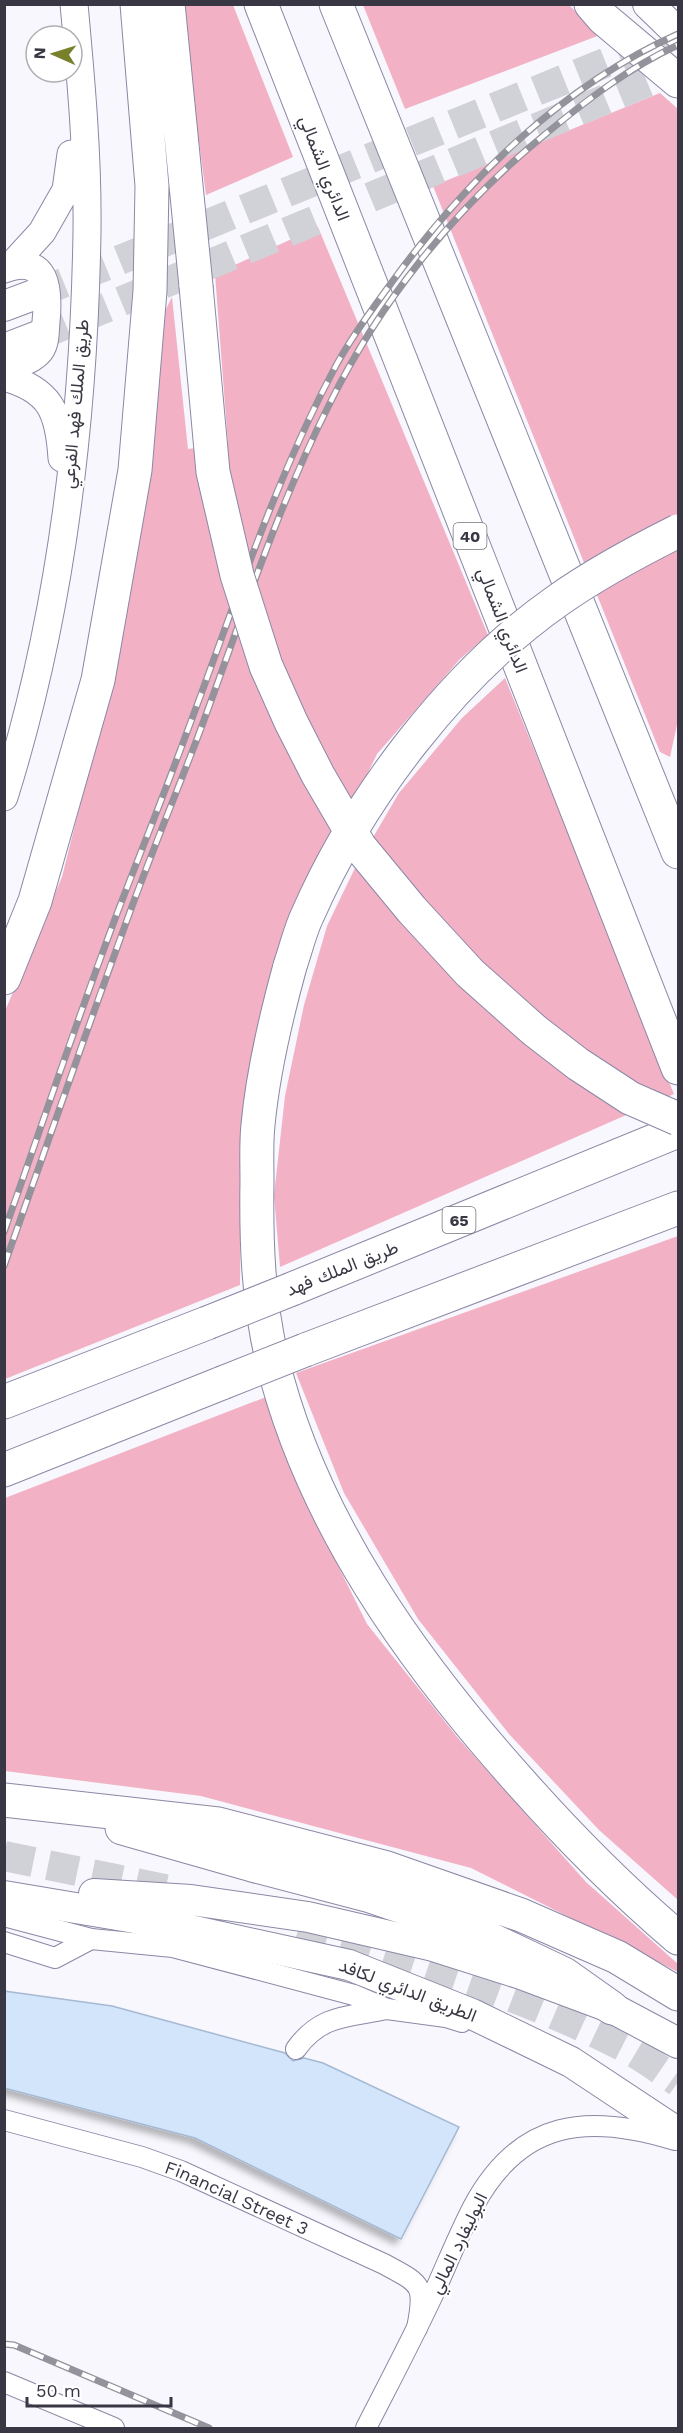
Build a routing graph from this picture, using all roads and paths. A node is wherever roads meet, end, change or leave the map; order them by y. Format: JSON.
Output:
{"nodes":[{"id":1,"x":74,"y":4,"type":"edge"},
{"id":2,"x":137,"y":4,"type":"edge"},
{"id":3,"x":168,"y":4,"type":"edge"},
{"id":4,"x":261,"y":4,"type":"edge"},
{"id":5,"x":336,"y":4,"type":"edge"},
{"id":6,"x":591,"y":4,"type":"edge"},
{"id":7,"x":648,"y":4,"type":"edge"},
{"id":8,"x":76,"y":24,"type":"edge"},
{"id":9,"x":678,"y":33,"type":"edge"},
{"id":10,"x":678,"y":81,"type":"edge"},
{"id":11,"x":81,"y":84,"type":"joint"},
{"id":12,"x":7,"y":268,"type":"edge"},
{"id":13,"x":36,"y":294,"type":"tunnel mouth"},
{"id":14,"x":4,"y":306,"type":"edge"},
{"id":15,"x":38,"y":336,"type":"tunnel mouth"},
{"id":16,"x":4,"y":349,"type":"edge"},
{"id":17,"x":4,"y":369,"type":"edge"},
{"id":18,"x":4,"y":377,"type":"edge"},
{"id":19,"x":65,"y":520,"type":"junction"},
{"id":20,"x":678,"y":531,"type":"edge"},
{"id":21,"x":4,"y":797,"type":"edge"},
{"id":22,"x":678,"y":852,"type":"edge"},
{"id":23,"x":4,"y":978,"type":"edge"},
{"id":24,"x":678,"y":1068,"type":"edge"},
{"id":25,"x":678,"y":1119,"type":"edge"},
{"id":26,"x":678,"y":1131,"type":"edge"},
{"id":27,"x":678,"y":1208,"type":"edge"},
{"id":28,"x":4,"y":1402,"type":"edge"},
{"id":29,"x":4,"y":1470,"type":"edge"},
{"id":30,"x":4,"y":1800,"type":"edge"},
{"id":31,"x":89,"y":1809,"type":"junction"},
{"id":32,"x":4,"y":1889,"type":"edge"},
{"id":33,"x":4,"y":1896,"type":"edge"},
{"id":34,"x":4,"y":1916,"type":"edge"},
{"id":35,"x":678,"y":1938,"type":"edge"},
{"id":36,"x":91,"y":1939,"type":"junction"},
{"id":37,"x":4,"y":1942,"type":"edge"},
{"id":38,"x":678,"y":1994,"type":"edge"},
{"id":39,"x":387,"y":2008,"type":"junction"},
{"id":40,"x":612,"y":2008,"type":"junction"},
{"id":41,"x":678,"y":2043,"type":"edge"},
{"id":42,"x":296,"y":2049,"type":"dead end"},
{"id":43,"x":571,"y":2062,"type":"junction"},
{"id":44,"x":4,"y":2120,"type":"edge"},
{"id":45,"x":678,"y":2133,"type":"edge"},
{"id":46,"x":678,"y":2142,"type":"edge"},
{"id":47,"x":417,"y":2328,"type":"junction"},
{"id":48,"x":4,"y":2382,"type":"edge"},
{"id":49,"x":114,"y":2428,"type":"edge"},
{"id":50,"x":366,"y":2428,"type":"edge"}],
"edges":[{"from":1,"to":8,"type":"street","name":"طريق الملك فهد الفرعي"},
{"from":2,"to":23,"type":"highway"},
{"from":3,"to":25,"type":"highway","bridge":true},
{"from":4,"to":24,"type":"highway","name":"الدائري الشمالي","number":"40"},
{"from":5,"to":22,"type":"highway"},
{"from":6,"to":10,"type":"highway"},
{"from":7,"to":9,"type":"main road"},
{"from":11,"to":12,"type":"street"},
{"from":11,"to":19,"type":"street","name":"طريق الملك فهد الفرعي"},
{"from":12,"to":17,"type":"street"},
{"from":13,"to":14,"type":"main road"},
{"from":15,"to":16,"type":"main road"},
{"from":18,"to":19,"type":"street"},
{"from":19,"to":21,"type":"street","name":"طريق الملك فهد الفرعي"},
{"from":20,"to":35,"type":"highway","bridge":true},
{"from":26,"to":28,"type":"highway","name":"طريق الملك فهد","number":"65","bridge":true},
{"from":27,"to":29,"type":"highway","bridge":true},
{"from":30,"to":31,"type":"highway"},
{"from":31,"to":38,"type":"highway"},
{"from":31,"to":40,"type":"highway"},
{"from":32,"to":40,"type":"main road"},
{"from":33,"to":43,"type":"main road","name":"الطريق الدائري لكافد"},
{"from":34,"to":36,"type":"street"},
{"from":36,"to":37,"type":"street"},
{"from":36,"to":39,"type":"street"},
{"from":39,"to":42,"type":"street"},
{"from":39,"to":43,"type":"street"},
{"from":40,"to":41,"type":"main road"},
{"from":43,"to":45,"type":"main road","name":"الطريق الدائري لكافد"},
{"from":44,"to":47,"type":"street","name":"Financial Street 3"},
{"from":46,"to":47,"type":"street","name":"البوليفارد المالي"},
{"from":47,"to":50,"type":"street","name":"البوليفارد المالي"},
{"from":48,"to":49,"type":"street"}]}
